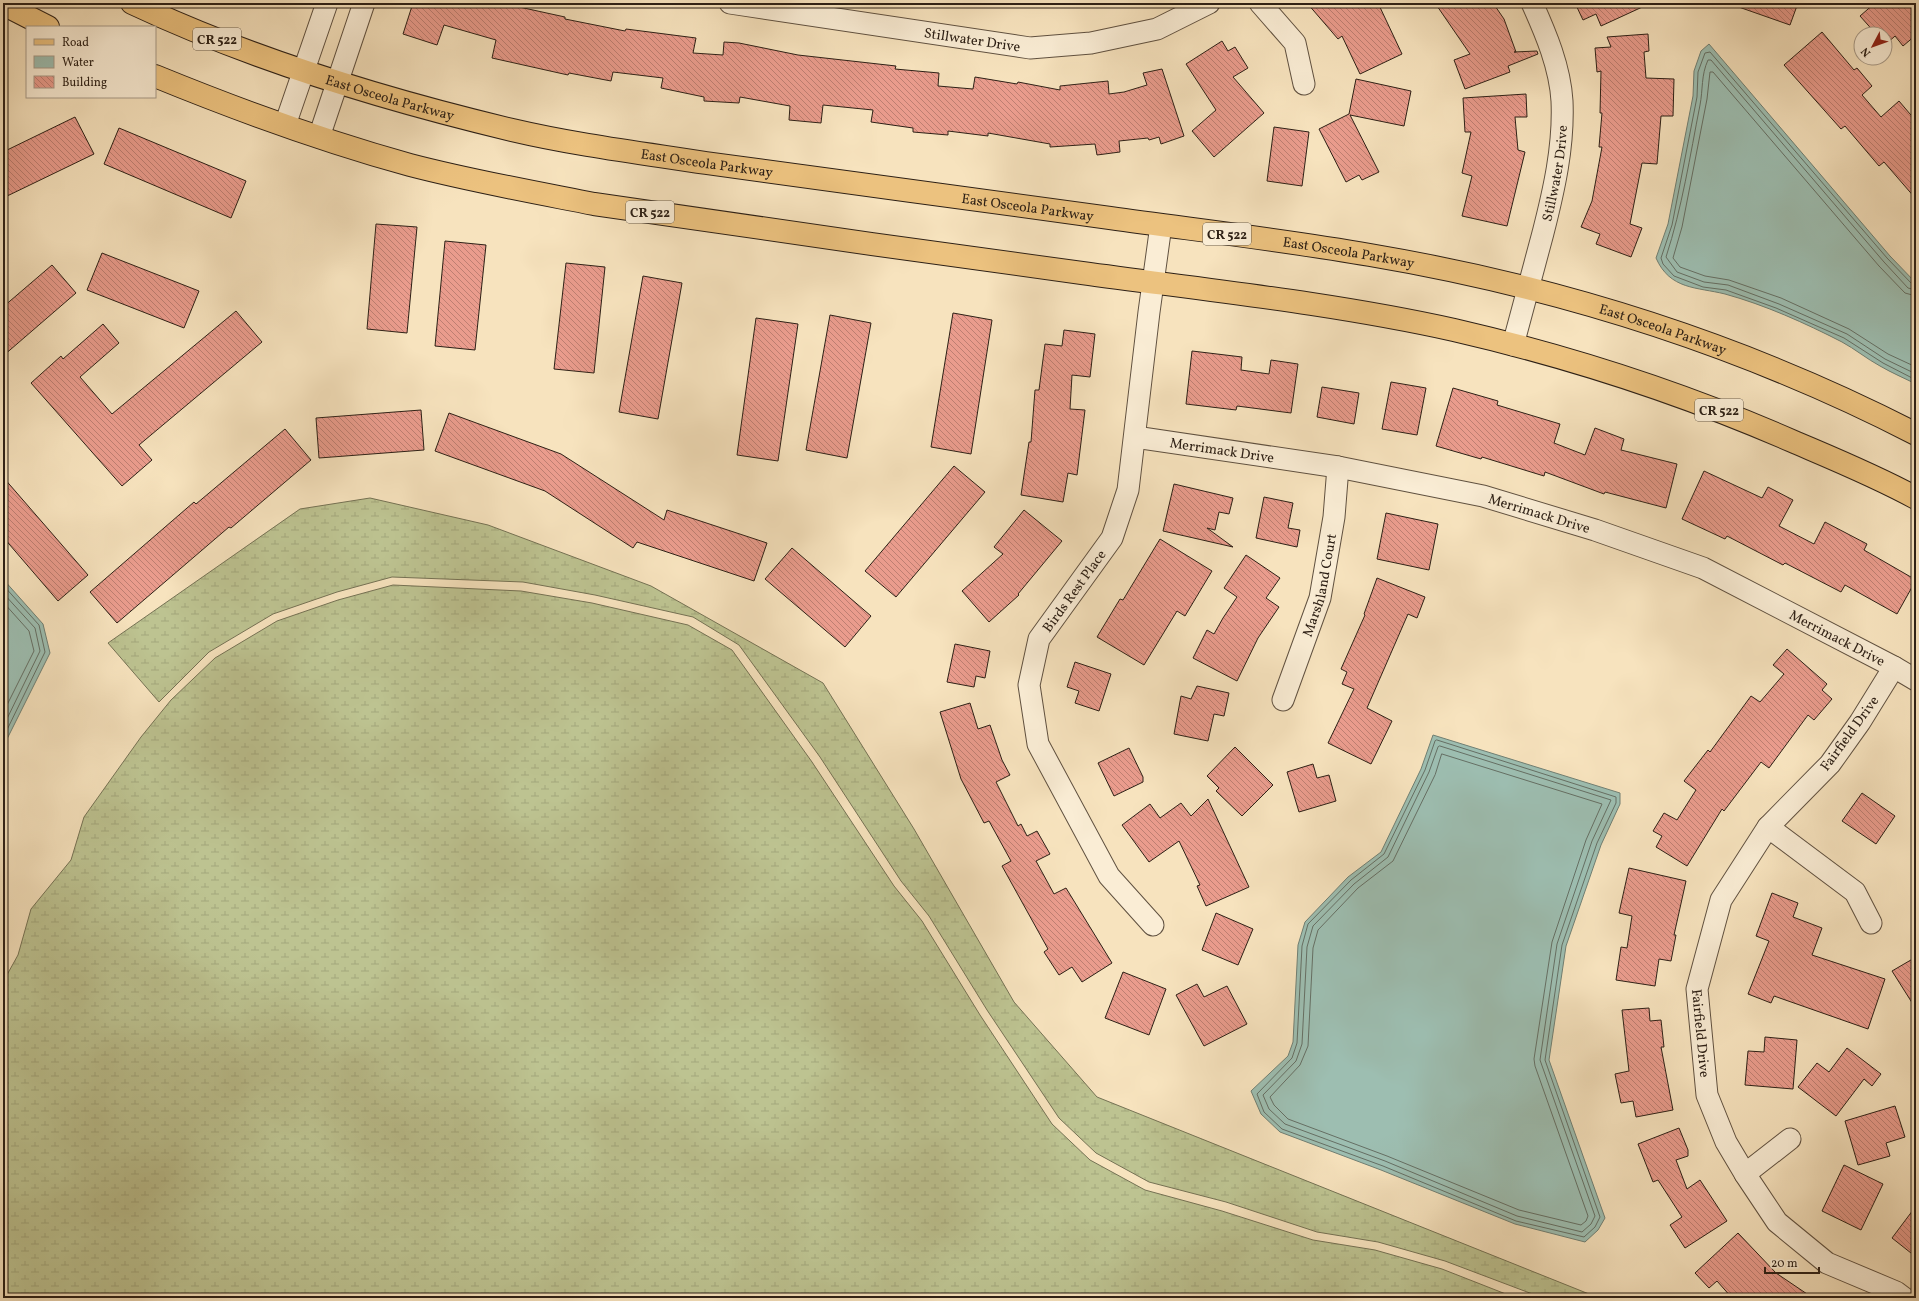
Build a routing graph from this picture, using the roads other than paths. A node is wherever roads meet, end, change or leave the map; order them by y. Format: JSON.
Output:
{"nodes":[{"id":1,"x":132,"y":3,"type":"edge"},
{"id":2,"x":327,"y":3,"type":"edge"},
{"id":3,"x":364,"y":3,"type":"edge"},
{"id":4,"x":1209,"y":3,"type":"edge"},
{"id":5,"x":1260,"y":3,"type":"edge"},
{"id":6,"x":1532,"y":3,"type":"edge"},
{"id":7,"x":3,"y":4,"type":"edge"},
{"id":8,"x":736,"y":4,"type":"edge"},
{"id":9,"x":46,"y":26,"type":"edge"},
{"id":10,"x":303,"y":72,"type":"junction"},
{"id":11,"x":156,"y":76,"type":"edge"},
{"id":12,"x":338,"y":82,"type":"junction"},
{"id":13,"x":1304,"y":84,"type":"dead end"},
{"id":14,"x":285,"y":125,"type":"junction"},
{"id":15,"x":319,"y":137,"type":"junction"},
{"id":16,"x":1161,"y":225,"type":"junction"},
{"id":17,"x":1153,"y":283,"type":"junction"},
{"id":18,"x":1528,"y":288,"type":"junction"},
{"id":19,"x":1513,"y":345,"type":"junction"},
{"id":20,"x":1916,"y":434,"type":"edge"},
{"id":21,"x":1135,"y":436,"type":"junction"},
{"id":22,"x":1338,"y":467,"type":"junction"},
{"id":23,"x":1916,"y":498,"type":"edge"},
{"id":24,"x":1894,"y":667,"type":"junction"},
{"id":25,"x":1916,"y":680,"type":"edge"},
{"id":26,"x":1283,"y":700,"type":"dead end"},
{"id":27,"x":1768,"y":827,"type":"junction"},
{"id":28,"x":1871,"y":923,"type":"dead end"},
{"id":29,"x":1153,"y":925,"type":"dead end"},
{"id":30,"x":1790,"y":1139,"type":"dead end"},
{"id":31,"x":1745,"y":1174,"type":"junction"},
{"id":32,"x":1904,"y":1298,"type":"edge"}],
"edges":[{"from":1,"to":10,"type":"main road","name":"East Osceola Parkway","number":"CR 522"},
{"from":2,"to":10,"type":"street"},
{"from":3,"to":12,"type":"street"},
{"from":4,"to":8,"type":"street","name":"Stillwater Drive"},
{"from":5,"to":13,"type":"street"},
{"from":6,"to":18,"type":"street","name":"Stillwater Drive"},
{"from":7,"to":9,"type":"main road"},
{"from":10,"to":12,"type":"main road","name":"East Osceola Parkway","number":"CR 522"},
{"from":10,"to":14,"type":"street"},
{"from":11,"to":14,"type":"main road","number":"CR 522"},
{"from":12,"to":15,"type":"street"},
{"from":12,"to":16,"type":"main road","name":"East Osceola Parkway","number":"CR 522"},
{"from":14,"to":15,"type":"main road","number":"CR 522"},
{"from":15,"to":17,"type":"main road","number":"CR 522"},
{"from":16,"to":17,"type":"street","name":"Birds Rest Place"},
{"from":16,"to":18,"type":"main road","name":"East Osceola Parkway","number":"CR 522"},
{"from":17,"to":19,"type":"main road","number":"CR 522"},
{"from":17,"to":21,"type":"street","name":"Birds Rest Place"},
{"from":18,"to":19,"type":"street","name":"Stillwater Drive"},
{"from":18,"to":20,"type":"main road","name":"East Osceola Parkway","number":"CR 522"},
{"from":19,"to":23,"type":"main road","number":"CR 522"},
{"from":21,"to":22,"type":"street","name":"Merrimack Drive"},
{"from":21,"to":29,"type":"street","name":"Birds Rest Place"},
{"from":22,"to":24,"type":"street","name":"Merrimack Drive"},
{"from":22,"to":26,"type":"street","name":"Marshland Court"},
{"from":24,"to":25,"type":"street","name":"Merrimack Drive"},
{"from":24,"to":27,"type":"street","name":"Fairfield Drive"},
{"from":27,"to":28,"type":"street"},
{"from":27,"to":31,"type":"street","name":"Fairfield Drive"},
{"from":30,"to":31,"type":"street"},
{"from":31,"to":32,"type":"street","name":"Fairfield Drive"}]}
